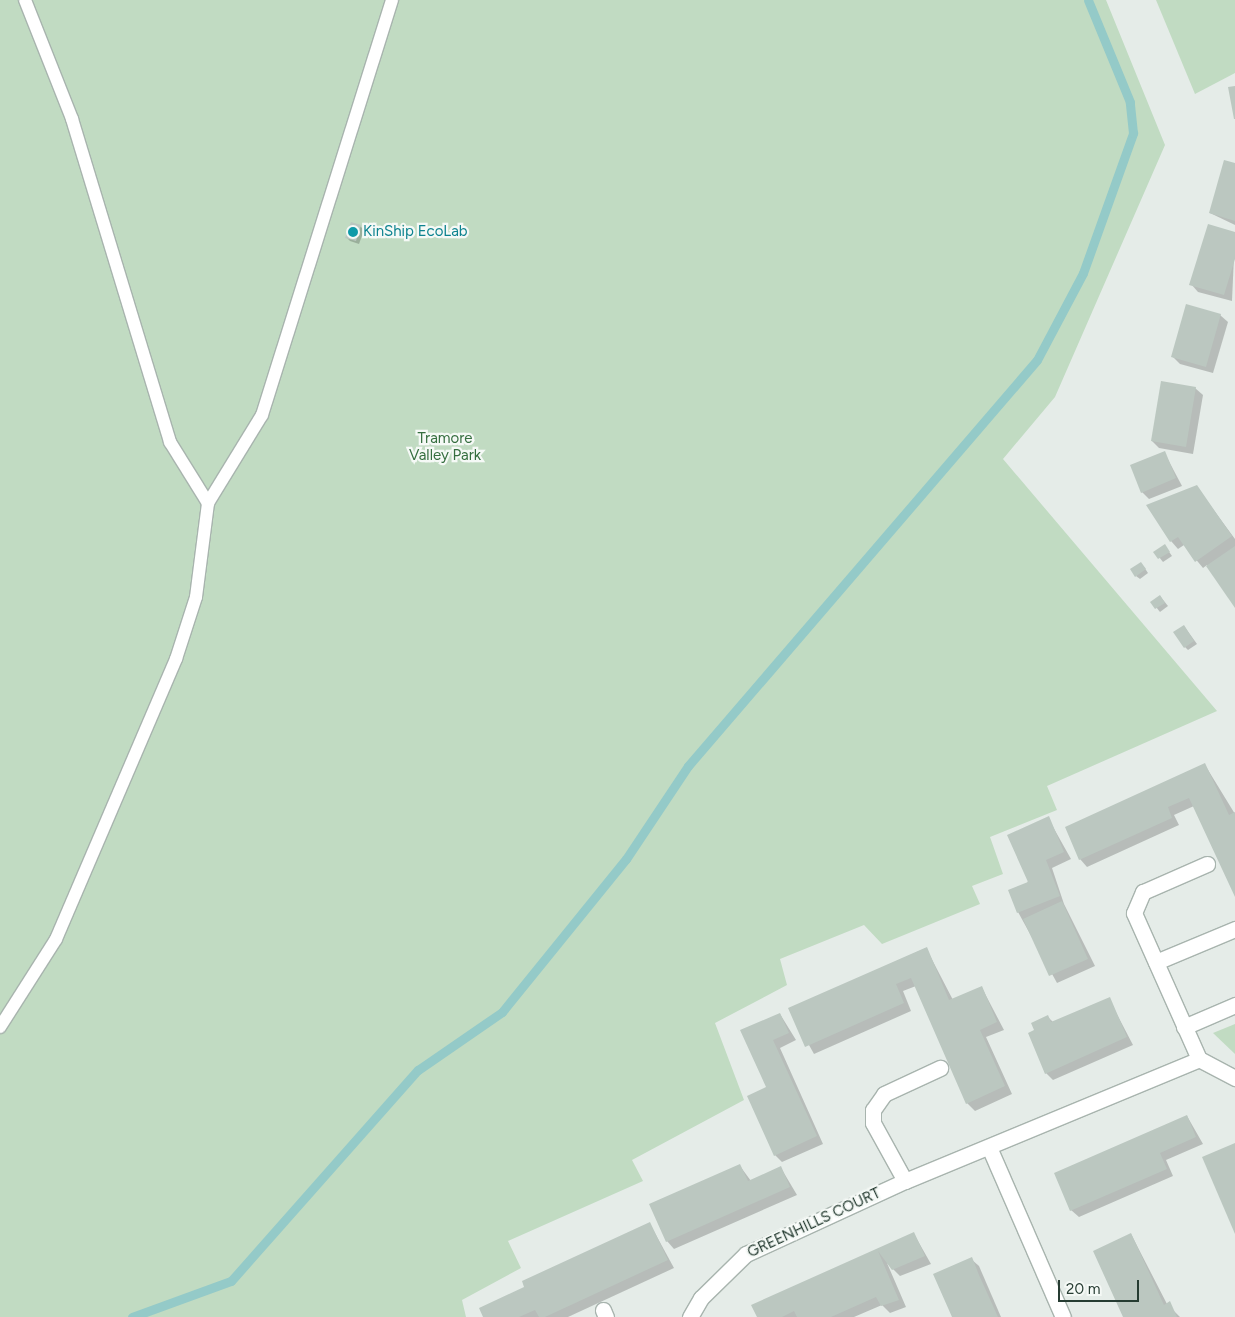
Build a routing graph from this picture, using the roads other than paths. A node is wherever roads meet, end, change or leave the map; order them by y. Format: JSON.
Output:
{"nodes":[{"id":1,"x":25,"y":0,"type":"edge"},
{"id":2,"x":392,"y":0,"type":"edge"},
{"id":3,"x":208,"y":503,"type":"junction"},
{"id":4,"x":1207,"y":864,"type":"dead end"},
{"id":5,"x":1235,"y":929,"type":"edge"},
{"id":6,"x":1156,"y":962,"type":"junction"},
{"id":7,"x":1235,"y":1005,"type":"edge"},
{"id":8,"x":0,"y":1026,"type":"edge"},
{"id":9,"x":1184,"y":1027,"type":"junction"},
{"id":10,"x":1199,"y":1059,"type":"junction"},
{"id":11,"x":940,"y":1068,"type":"dead end"},
{"id":12,"x":1235,"y":1078,"type":"edge"},
{"id":13,"x":989,"y":1147,"type":"junction"},
{"id":14,"x":905,"y":1181,"type":"junction"},
{"id":15,"x":690,"y":1317,"type":"edge"},
{"id":16,"x":1063,"y":1317,"type":"edge"}],
"edges":[{"from":1,"to":3,"type":"lane"},
{"from":2,"to":3,"type":"lane"},
{"from":3,"to":8,"type":"lane"},
{"from":4,"to":6,"type":"street"},
{"from":5,"to":6,"type":"street"},
{"from":6,"to":9,"type":"street"},
{"from":7,"to":9,"type":"street"},
{"from":9,"to":10,"type":"street"},
{"from":10,"to":12,"type":"street"},
{"from":10,"to":13,"type":"street","name":"GREENHILLS COURT"},
{"from":11,"to":14,"type":"street"},
{"from":13,"to":14,"type":"street","name":"GREENHILLS COURT"},
{"from":13,"to":16,"type":"street"},
{"from":14,"to":15,"type":"street","name":"GREENHILLS COURT"}]}
